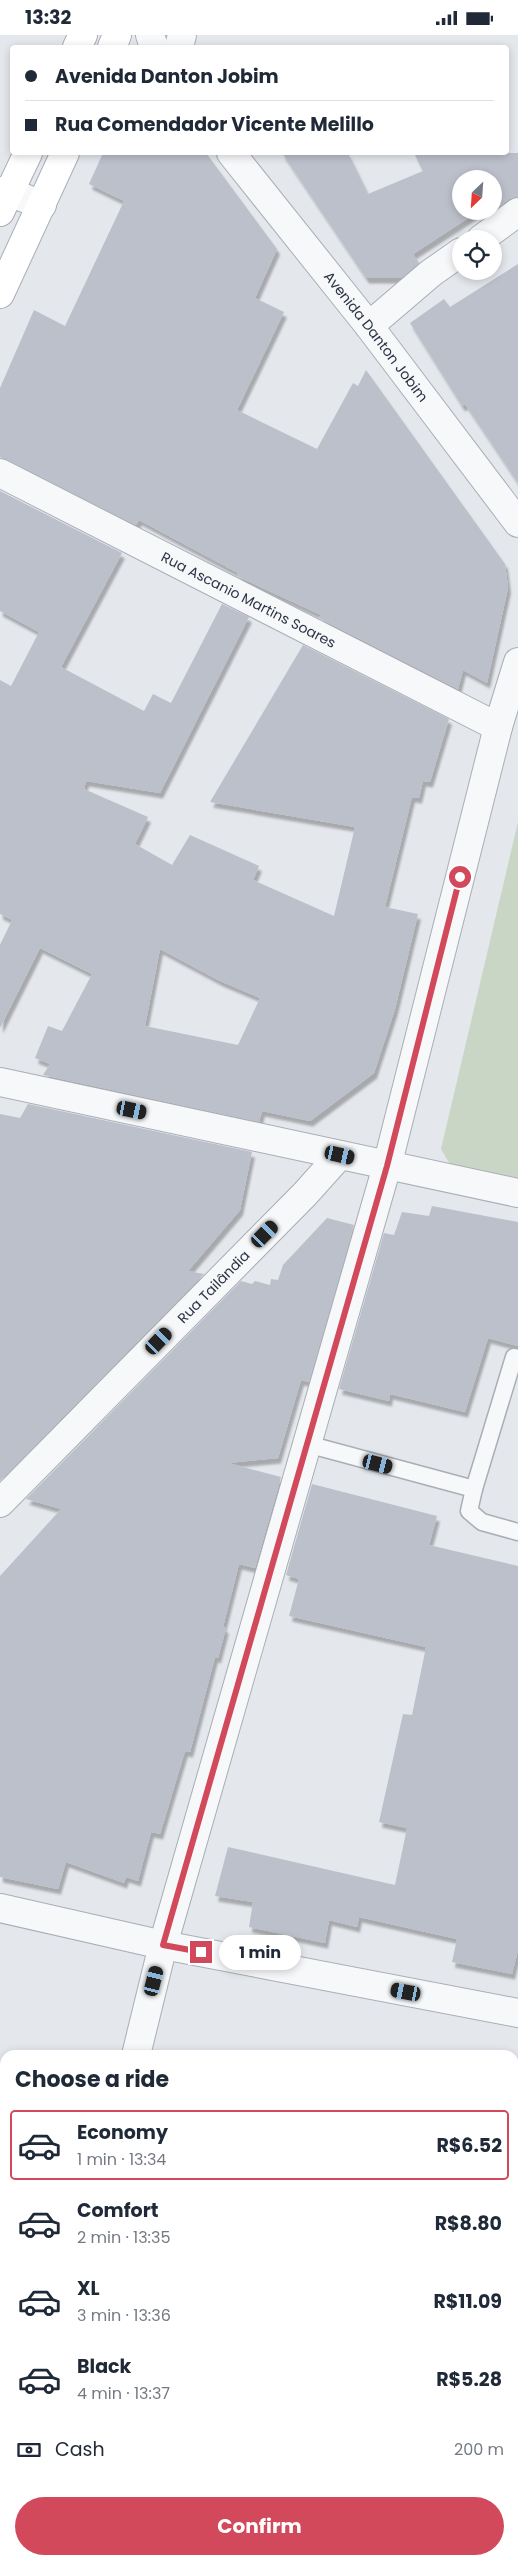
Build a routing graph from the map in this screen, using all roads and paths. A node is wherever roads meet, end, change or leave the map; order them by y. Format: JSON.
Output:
{"nodes":[{"id":1,"x":27,"y":155,"type":"edge"},
{"id":2,"x":64,"y":155,"type":"edge"},
{"id":3,"x":233,"y":155,"type":"edge"},
{"id":4,"x":3,"y":199,"type":"edge"},
{"id":5,"x":42,"y":205,"type":"junction"},
{"id":6,"x":518,"y":212,"type":"edge"},
{"id":7,"x":493,"y":230,"type":"edge"},
{"id":8,"x":452,"y":259,"type":"edge"},
{"id":9,"x":0,"y":295,"type":"edge"},
{"id":10,"x":369,"y":326,"type":"junction"},
{"id":11,"x":0,"y":473,"type":"edge"},
{"id":12,"x":518,"y":523,"type":"edge"},
{"id":13,"x":518,"y":662,"type":"edge"},
{"id":14,"x":498,"y":727,"type":"junction"},
{"id":15,"x":0,"y":1082,"type":"edge"},
{"id":16,"x":340,"y":1155,"type":"junction"},
{"id":17,"x":387,"y":1166,"type":"junction"},
{"id":18,"x":518,"y":1193,"type":"edge"},
{"id":19,"x":514,"y":1357,"type":"dead end"},
{"id":20,"x":307,"y":1444,"type":"junction"},
{"id":21,"x":474,"y":1489,"type":"junction"},
{"id":22,"x":0,"y":1503,"type":"edge"},
{"id":23,"x":518,"y":1532,"type":"edge"},
{"id":24,"x":0,"y":1907,"type":"edge"},
{"id":25,"x":163,"y":1945,"type":"junction"},
{"id":26,"x":518,"y":2013,"type":"edge"},
{"id":27,"x":137,"y":2050,"type":"edge"}],
"edges":[{"from":1,"to":4,"type":"main road"},
{"from":2,"to":5,"type":"main road"},
{"from":3,"to":10,"type":"street","name":"Avenida Danton Jobim"},
{"from":4,"to":5,"type":"street"},
{"from":5,"to":9,"type":"main road"},
{"from":6,"to":7,"type":"street"},
{"from":8,"to":10,"type":"street"},
{"from":10,"to":12,"type":"street","name":"Avenida Danton Jobim"},
{"from":11,"to":14,"type":"street","name":"Rua Ascanio Martins Soares"},
{"from":13,"to":14,"type":"street"},
{"from":14,"to":17,"type":"street"},
{"from":15,"to":16,"type":"street"},
{"from":16,"to":17,"type":"street"},
{"from":16,"to":22,"type":"street","name":"Rua Tailândia"},
{"from":17,"to":18,"type":"street"},
{"from":17,"to":20,"type":"street"},
{"from":19,"to":21,"type":"lane"},
{"from":20,"to":21,"type":"lane"},
{"from":20,"to":25,"type":"street"},
{"from":21,"to":23,"type":"lane"},
{"from":24,"to":25,"type":"street"},
{"from":25,"to":26,"type":"street"},
{"from":25,"to":27,"type":"street"}]}
